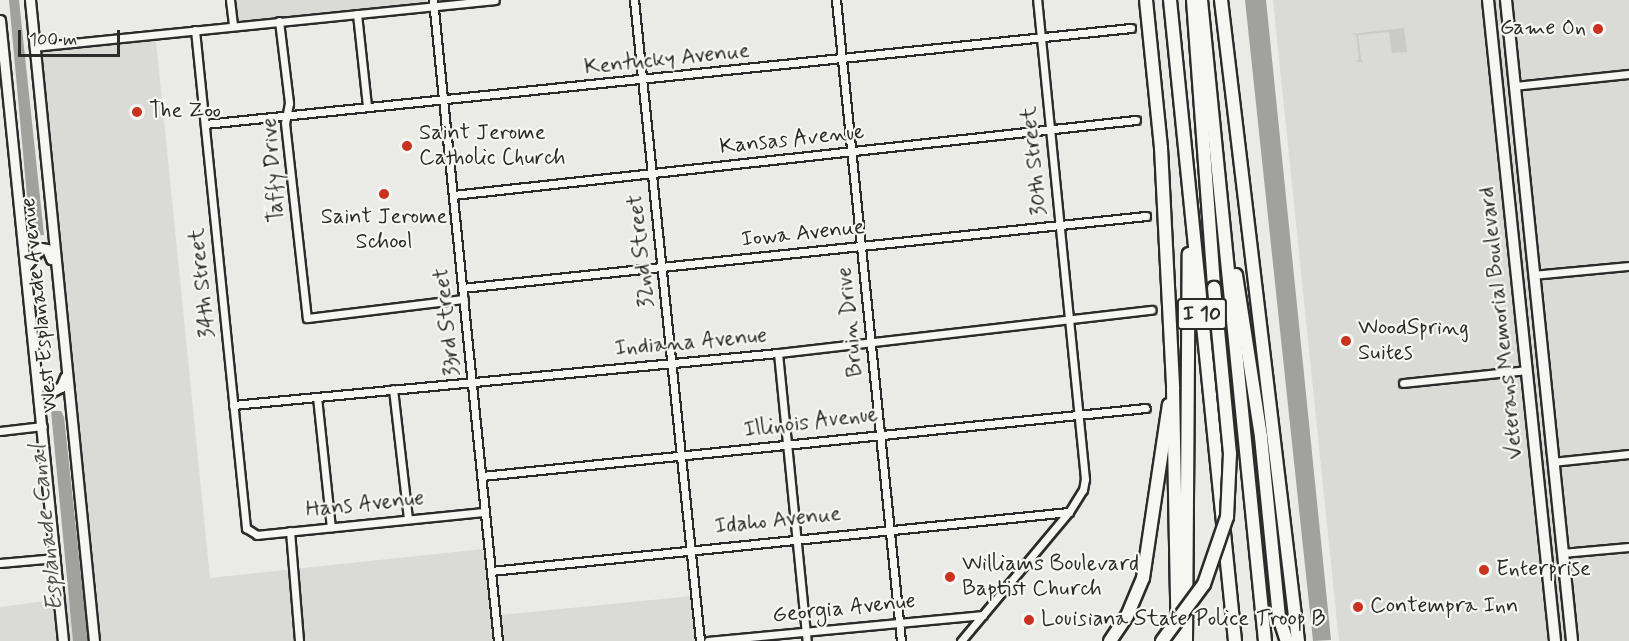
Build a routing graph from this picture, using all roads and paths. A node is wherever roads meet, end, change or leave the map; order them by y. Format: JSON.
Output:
{"nodes":[{"id":1,"x":30,"y":0,"type":"edge"},
{"id":2,"x":230,"y":0,"type":"edge"},
{"id":3,"x":495,"y":0,"type":"edge"},
{"id":4,"x":634,"y":0,"type":"edge"},
{"id":5,"x":836,"y":0,"type":"edge"},
{"id":6,"x":1037,"y":0,"type":"edge"},
{"id":7,"x":1146,"y":0,"type":"edge"},
{"id":8,"x":1170,"y":0,"type":"edge"},
{"id":9,"x":1193,"y":0,"type":"edge"},
{"id":10,"x":1201,"y":0,"type":"edge"},
{"id":11,"x":1221,"y":0,"type":"edge"},
{"id":12,"x":1488,"y":0,"type":"edge"},
{"id":13,"x":1493,"y":0,"type":"edge"},
{"id":14,"x":1506,"y":0,"type":"edge"},
{"id":15,"x":433,"y":3,"type":"edge"},
{"id":16,"x":357,"y":14,"type":"junction"},
{"id":17,"x":0,"y":20,"type":"edge"},
{"id":18,"x":279,"y":21,"type":"junction"},
{"id":19,"x":233,"y":26,"type":"junction"},
{"id":20,"x":1131,"y":28,"type":"dead end"},
{"id":21,"x":195,"y":30,"type":"junction"},
{"id":22,"x":1040,"y":37,"type":"junction"},
{"id":23,"x":1510,"y":43,"type":"junction"},
{"id":24,"x":34,"y":47,"type":"junction"},
{"id":25,"x":842,"y":59,"type":"junction"},
{"id":26,"x":1495,"y":64,"type":"junction"},
{"id":27,"x":1629,"y":74,"type":"edge"},
{"id":28,"x":643,"y":81,"type":"junction"},
{"id":29,"x":1514,"y":86,"type":"junction"},
{"id":30,"x":443,"y":99,"type":"junction"},
{"id":31,"x":367,"y":106,"type":"junction"},
{"id":32,"x":286,"y":115,"type":"junction"},
{"id":33,"x":1500,"y":115,"type":"junction"},
{"id":34,"x":1136,"y":120,"type":"dead end"},
{"id":35,"x":1513,"y":122,"type":"junction"},
{"id":36,"x":205,"y":124,"type":"junction"},
{"id":37,"x":1050,"y":131,"type":"junction"},
{"id":38,"x":852,"y":152,"type":"junction"},
{"id":39,"x":1187,"y":169,"type":"junction"},
{"id":40,"x":652,"y":173,"type":"junction"},
{"id":41,"x":1507,"y":188,"type":"junction"},
{"id":42,"x":453,"y":195,"type":"junction"},
{"id":43,"x":1221,"y":197,"type":"junction"},
{"id":44,"x":1526,"y":203,"type":"junction"},
{"id":45,"x":1146,"y":216,"type":"dead end"},
{"id":46,"x":1060,"y":224,"type":"junction"},
{"id":47,"x":1530,"y":240,"type":"junction"},
{"id":48,"x":861,"y":246,"type":"junction"},
{"id":49,"x":27,"y":265,"type":"junction"},
{"id":50,"x":662,"y":266,"type":"junction"},
{"id":51,"x":1629,"y":266,"type":"edge"},
{"id":52,"x":1533,"y":275,"type":"junction"},
{"id":53,"x":57,"y":288,"type":"junction"},
{"id":54,"x":462,"y":288,"type":"junction"},
{"id":55,"x":464,"y":299,"type":"junction"},
{"id":56,"x":1152,"y":310,"type":"dead end"},
{"id":57,"x":31,"y":319,"type":"junction"},
{"id":58,"x":1069,"y":319,"type":"junction"},
{"id":59,"x":1523,"y":339,"type":"junction"},
{"id":60,"x":870,"y":342,"type":"junction"},
{"id":61,"x":778,"y":352,"type":"junction"},
{"id":62,"x":672,"y":362,"type":"junction"},
{"id":63,"x":66,"y":369,"type":"junction"},
{"id":64,"x":1526,"y":370,"type":"junction"},
{"id":65,"x":473,"y":381,"type":"junction"},
{"id":66,"x":1404,"y":383,"type":"dead end"},
{"id":67,"x":393,"y":389,"type":"junction"},
{"id":68,"x":1173,"y":389,"type":"junction"},
{"id":69,"x":317,"y":398,"type":"junction"},
{"id":70,"x":233,"y":405,"type":"junction"},
{"id":71,"x":1146,"y":408,"type":"dead end"},
{"id":72,"x":1079,"y":415,"type":"junction"},
{"id":73,"x":43,"y":426,"type":"junction"},
{"id":74,"x":0,"y":431,"type":"edge"},
{"id":75,"x":879,"y":433,"type":"junction"},
{"id":76,"x":789,"y":445,"type":"junction"},
{"id":77,"x":1629,"y":454,"type":"edge"},
{"id":78,"x":681,"y":457,"type":"junction"},
{"id":79,"x":1552,"y":462,"type":"junction"},
{"id":80,"x":482,"y":476,"type":"junction"},
{"id":81,"x":485,"y":512,"type":"junction"},
{"id":82,"x":1069,"y":512,"type":"junction"},
{"id":83,"x":408,"y":519,"type":"junction"},
{"id":84,"x":1543,"y":520,"type":"junction"},
{"id":85,"x":331,"y":527,"type":"junction"},
{"id":86,"x":889,"y":528,"type":"junction"},
{"id":87,"x":248,"y":531,"type":"joint"},
{"id":88,"x":290,"y":531,"type":"junction"},
{"id":89,"x":1560,"y":534,"type":"junction"},
{"id":90,"x":797,"y":537,"type":"junction"},
{"id":91,"x":1629,"y":547,"type":"edge"},
{"id":92,"x":690,"y":548,"type":"junction"},
{"id":93,"x":1562,"y":554,"type":"junction"},
{"id":94,"x":56,"y":558,"type":"junction"},
{"id":95,"x":0,"y":562,"type":"edge"},
{"id":96,"x":491,"y":570,"type":"junction"},
{"id":97,"x":983,"y":615,"type":"junction"},
{"id":98,"x":898,"y":621,"type":"junction"},
{"id":99,"x":806,"y":631,"type":"junction"},
{"id":100,"x":63,"y":641,"type":"edge"},
{"id":101,"x":94,"y":641,"type":"edge"},
{"id":102,"x":299,"y":641,"type":"edge"},
{"id":103,"x":498,"y":641,"type":"edge"},
{"id":104,"x":700,"y":641,"type":"edge"},
{"id":105,"x":708,"y":641,"type":"edge"},
{"id":106,"x":807,"y":641,"type":"edge"},
{"id":107,"x":900,"y":641,"type":"edge"},
{"id":108,"x":960,"y":641,"type":"edge"},
{"id":109,"x":1110,"y":641,"type":"edge"},
{"id":110,"x":1162,"y":641,"type":"edge"},
{"id":111,"x":1178,"y":641,"type":"edge"},
{"id":112,"x":1186,"y":641,"type":"edge"},
{"id":113,"x":1235,"y":641,"type":"edge"},
{"id":114,"x":1265,"y":641,"type":"edge"},
{"id":115,"x":1287,"y":641,"type":"edge"},
{"id":116,"x":1298,"y":641,"type":"edge"},
{"id":117,"x":1555,"y":641,"type":"edge"},
{"id":118,"x":1572,"y":641,"type":"edge"}],
"edges":[{"from":1,"to":24,"type":"main road","name":"West Esplanade Avenue"},
{"from":2,"to":19,"type":"street"},
{"from":3,"to":15,"type":"street"},
{"from":4,"to":28,"type":"street","name":"32nd Street"},
{"from":5,"to":25,"type":"street","name":"Bruin Drive"},
{"from":6,"to":22,"type":"street","name":"30th Street"},
{"from":7,"to":68,"type":"highway"},
{"from":8,"to":39,"type":"highway","number":"I 10"},
{"from":9,"to":110,"type":"highway","bridge":true},
{"from":10,"to":43,"type":"highway","number":"I 10"},
{"from":11,"to":116,"type":"highway"},
{"from":12,"to":26,"type":"main road","name":"Veterans Memorial Boulevard"},
{"from":13,"to":23,"type":"main road"},
{"from":14,"to":23,"type":"main road","name":"Veterans Memorial Boulevard"},
{"from":15,"to":16,"type":"street"},
{"from":15,"to":30,"type":"street","name":"33rd Street"},
{"from":16,"to":18,"type":"street"},
{"from":16,"to":31,"type":"street"},
{"from":17,"to":49,"type":"main road","name":"West Esplanade Avenue"},
{"from":18,"to":19,"type":"street"},
{"from":18,"to":32,"type":"street","name":"Taffy Drive"},
{"from":19,"to":21,"type":"street"},
{"from":20,"to":22,"type":"street","name":"Kentucky Avenue"},
{"from":21,"to":24,"type":"street"},
{"from":21,"to":36,"type":"street","name":"34th Street"},
{"from":22,"to":25,"type":"street","name":"Kentucky Avenue"},
{"from":22,"to":37,"type":"street","name":"30th Street"},
{"from":23,"to":29,"type":"main road","name":"Veterans Memorial Boulevard"},
{"from":24,"to":53,"type":"main road","name":"West Esplanade Avenue"},
{"from":25,"to":28,"type":"street","name":"Kentucky Avenue"},
{"from":25,"to":38,"type":"street","name":"Bruin Drive"},
{"from":26,"to":33,"type":"main road","name":"Veterans Memorial Boulevard"},
{"from":26,"to":35,"type":"main road"},
{"from":27,"to":29,"type":"street"},
{"from":28,"to":30,"type":"street","name":"Kentucky Avenue"},
{"from":28,"to":40,"type":"street","name":"32nd Street"},
{"from":29,"to":44,"type":"main road","name":"Veterans Memorial Boulevard"},
{"from":30,"to":31,"type":"street","name":"Kentucky Avenue"},
{"from":30,"to":42,"type":"street","name":"33rd Street"},
{"from":31,"to":32,"type":"street","name":"Kentucky Avenue"},
{"from":32,"to":36,"type":"street","name":"Kentucky Avenue"},
{"from":32,"to":55,"type":"street","name":"Taffy Drive"},
{"from":33,"to":35,"type":"main road"},
{"from":33,"to":41,"type":"main road","name":"Veterans Memorial Boulevard"},
{"from":34,"to":37,"type":"street","name":"Kansas Avenue"},
{"from":35,"to":44,"type":"main road"},
{"from":36,"to":70,"type":"street","name":"34th Street"},
{"from":37,"to":38,"type":"street","name":"Kansas Avenue"},
{"from":37,"to":46,"type":"street","name":"30th Street"},
{"from":38,"to":40,"type":"street","name":"Kansas Avenue"},
{"from":38,"to":48,"type":"street","name":"Bruin Drive"},
{"from":39,"to":112,"type":"highway","bridge":true},
{"from":39,"to":113,"type":"highway","number":"I 10","bridge":true},
{"from":40,"to":42,"type":"street","name":"Kansas Avenue"},
{"from":40,"to":50,"type":"street","name":"32nd Street"},
{"from":41,"to":47,"type":"main road"},
{"from":41,"to":59,"type":"main road","name":"Veterans Memorial Boulevard"},
{"from":42,"to":54,"type":"street","name":"33rd Street"},
{"from":43,"to":114,"type":"highway","number":"I 10"},
{"from":43,"to":115,"type":"highway"},
{"from":44,"to":47,"type":"main road","name":"Veterans Memorial Boulevard"},
{"from":45,"to":46,"type":"street","name":"Iowa Avenue"},
{"from":46,"to":48,"type":"street","name":"Iowa Avenue"},
{"from":46,"to":58,"type":"street","name":"30th Street"},
{"from":47,"to":52,"type":"main road","name":"Veterans Memorial Boulevard"},
{"from":48,"to":50,"type":"street","name":"Iowa Avenue"},
{"from":48,"to":60,"type":"street","name":"Bruin Drive"},
{"from":49,"to":53,"type":"main road"},
{"from":49,"to":57,"type":"main road","name":"West Esplanade Avenue"},
{"from":50,"to":54,"type":"street","name":"Iowa Avenue"},
{"from":50,"to":62,"type":"street","name":"32nd Street"},
{"from":51,"to":52,"type":"street"},
{"from":52,"to":79,"type":"main road","name":"Veterans Memorial Boulevard"},
{"from":53,"to":63,"type":"main road","name":"West Esplanade Avenue"},
{"from":54,"to":55,"type":"street","name":"33rd Street"},
{"from":55,"to":65,"type":"street","name":"33rd Street"},
{"from":56,"to":58,"type":"street","name":"Indiana Avenue"},
{"from":57,"to":63,"type":"main road"},
{"from":57,"to":73,"type":"main road","name":"West Esplanade Avenue"},
{"from":58,"to":60,"type":"street","name":"Indiana Avenue"},
{"from":58,"to":72,"type":"street","name":"30th Street"},
{"from":59,"to":64,"type":"main road","name":"Veterans Memorial Boulevard"},
{"from":59,"to":79,"type":"main road"},
{"from":60,"to":61,"type":"street","name":"Indiana Avenue"},
{"from":60,"to":75,"type":"street","name":"Bruin Drive"},
{"from":61,"to":62,"type":"street","name":"Indiana Avenue"},
{"from":61,"to":76,"type":"street"},
{"from":62,"to":65,"type":"street","name":"Indiana Avenue"},
{"from":62,"to":78,"type":"street","name":"32nd Street"},
{"from":63,"to":101,"type":"main road","name":"West Esplanade Avenue"},
{"from":64,"to":66,"type":"street"},
{"from":64,"to":84,"type":"main road","name":"Veterans Memorial Boulevard"},
{"from":65,"to":67,"type":"street","name":"Indiana Avenue"},
{"from":65,"to":80,"type":"street","name":"33rd Street"},
{"from":67,"to":69,"type":"street","name":"Indiana Avenue"},
{"from":67,"to":83,"type":"street"},
{"from":68,"to":109,"type":"highway"},
{"from":68,"to":111,"type":"highway"},
{"from":69,"to":70,"type":"street","name":"Indiana Avenue"},
{"from":69,"to":85,"type":"street"},
{"from":70,"to":87,"type":"street","name":"34th Street"},
{"from":71,"to":72,"type":"street","name":"Illinois Avenue"},
{"from":72,"to":75,"type":"street","name":"Illinois Avenue"},
{"from":72,"to":82,"type":"street","name":"30th Street"},
{"from":73,"to":74,"type":"street"},
{"from":73,"to":94,"type":"main road","name":"West Esplanade Avenue"},
{"from":75,"to":76,"type":"street","name":"Illinois Avenue"},
{"from":75,"to":86,"type":"street","name":"Bruin Drive"},
{"from":76,"to":78,"type":"street","name":"Illinois Avenue"},
{"from":76,"to":90,"type":"street"},
{"from":77,"to":79,"type":"street"},
{"from":78,"to":80,"type":"street","name":"Illinois Avenue"},
{"from":78,"to":92,"type":"street","name":"32nd Street"},
{"from":79,"to":89,"type":"main road","name":"Veterans Memorial Boulevard"},
{"from":80,"to":81,"type":"street","name":"33rd Street"},
{"from":81,"to":83,"type":"street","name":"Hans Avenue"},
{"from":81,"to":96,"type":"street","name":"33rd Street"},
{"from":82,"to":86,"type":"street","name":"Idaho Avenue"},
{"from":82,"to":97,"type":"street","name":"30th Street"},
{"from":83,"to":85,"type":"street","name":"Hans Avenue"},
{"from":84,"to":89,"type":"main road"},
{"from":84,"to":117,"type":"main road","name":"Veterans Memorial Boulevard"},
{"from":85,"to":88,"type":"street","name":"Hans Avenue"},
{"from":86,"to":90,"type":"street","name":"Idaho Avenue"},
{"from":86,"to":98,"type":"street","name":"Bruin Drive"},
{"from":87,"to":88,"type":"street","name":"Hans Avenue"},
{"from":88,"to":102,"type":"street"},
{"from":89,"to":93,"type":"main road","name":"Veterans Memorial Boulevard"},
{"from":90,"to":92,"type":"street","name":"Idaho Avenue"},
{"from":90,"to":99,"type":"street"},
{"from":91,"to":93,"type":"street"},
{"from":92,"to":96,"type":"street","name":"Idaho Avenue"},
{"from":92,"to":104,"type":"street","name":"32nd Street"},
{"from":93,"to":118,"type":"main road","name":"Veterans Memorial Boulevard"},
{"from":94,"to":95,"type":"street"},
{"from":94,"to":100,"type":"main road","name":"West Esplanade Avenue"},
{"from":96,"to":103,"type":"street","name":"33rd Street"},
{"from":97,"to":98,"type":"street","name":"Georgia Avenue"},
{"from":97,"to":108,"type":"street","name":"30th Street"},
{"from":98,"to":99,"type":"street","name":"Georgia Avenue"},
{"from":98,"to":107,"type":"street","name":"Bruin Drive"},
{"from":99,"to":105,"type":"street","name":"Georgia Avenue"},
{"from":99,"to":106,"type":"street"}]}
